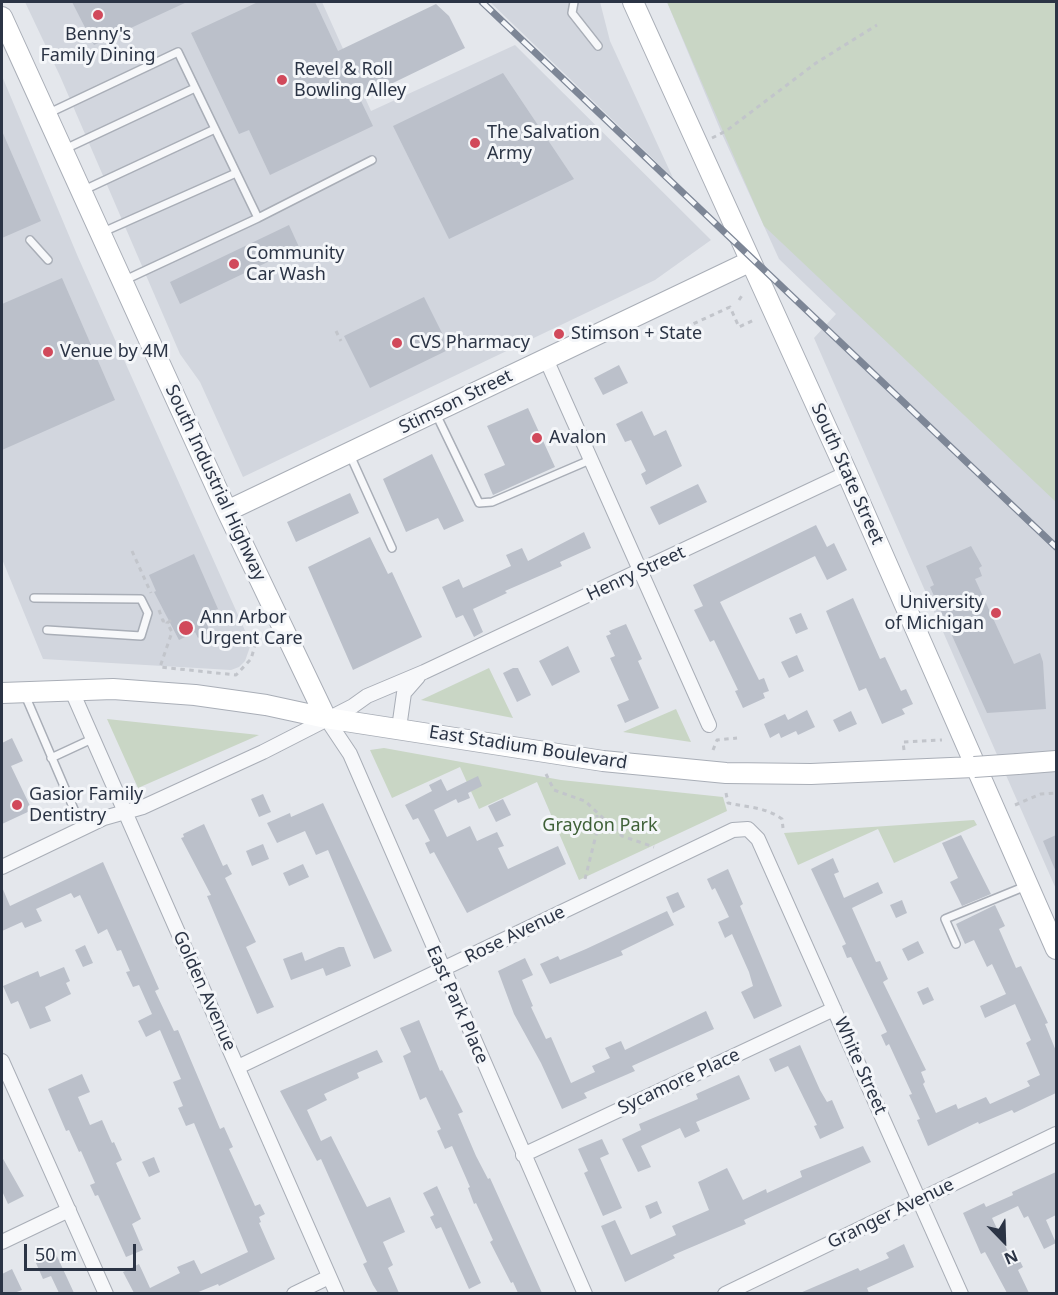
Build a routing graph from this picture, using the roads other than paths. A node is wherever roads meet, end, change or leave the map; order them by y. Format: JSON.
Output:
{"nodes":[{"id":1,"x":574,"y":2,"type":"edge"},
{"id":2,"x":633,"y":2,"type":"edge"},
{"id":3,"x":2,"y":17,"type":"edge"},
{"id":4,"x":598,"y":46,"type":"dead end"},
{"id":5,"x":195,"y":88,"type":"junction"},
{"id":6,"x":47,"y":114,"type":"junction"},
{"id":7,"x":215,"y":129,"type":"junction"},
{"id":8,"x":63,"y":150,"type":"junction"},
{"id":9,"x":372,"y":160,"type":"dead end"},
{"id":10,"x":236,"y":172,"type":"junction"},
{"id":11,"x":82,"y":191,"type":"junction"},
{"id":12,"x":258,"y":218,"type":"junction"},
{"id":13,"x":101,"y":233,"type":"junction"},
{"id":14,"x":30,"y":240,"type":"dead end"},
{"id":15,"x":48,"y":260,"type":"dead end"},
{"id":16,"x":749,"y":262,"type":"junction"},
{"id":17,"x":122,"y":281,"type":"junction"},
{"id":18,"x":546,"y":359,"type":"junction"},
{"id":19,"x":435,"y":412,"type":"junction"},
{"id":20,"x":349,"y":453,"type":"junction"},
{"id":21,"x":590,"y":460,"type":"junction"},
{"id":22,"x":847,"y":473,"type":"junction"},
{"id":23,"x":227,"y":511,"type":"junction"},
{"id":24,"x":392,"y":548,"type":"dead end"},
{"id":25,"x":639,"y":572,"type":"junction"},
{"id":26,"x":34,"y":598,"type":"dead end"},
{"id":27,"x":47,"y":630,"type":"dead end"},
{"id":28,"x":424,"y":672,"type":"junction"},
{"id":29,"x":71,"y":689,"type":"junction"},
{"id":30,"x":24,"y":692,"type":"junction"},
{"id":31,"x":2,"y":693,"type":"edge"},
{"id":32,"x":326,"y":718,"type":"junction"},
{"id":33,"x":709,"y":725,"type":"dead end"},
{"id":34,"x":399,"y":728,"type":"junction"},
{"id":35,"x":92,"y":740,"type":"junction"},
{"id":36,"x":51,"y":758,"type":"junction"},
{"id":37,"x":1056,"y":761,"type":"edge"},
{"id":38,"x":124,"y":813,"type":"junction"},
{"id":39,"x":82,"y":828,"type":"junction"},
{"id":40,"x":758,"y":838,"type":"joint"},
{"id":41,"x":2,"y":867,"type":"edge"},
{"id":42,"x":1028,"y":885,"type":"junction"},
{"id":43,"x":956,"y":944,"type":"dead end"},
{"id":44,"x":1056,"y":949,"type":"edge"},
{"id":45,"x":442,"y":970,"type":"junction"},
{"id":46,"x":834,"y":1009,"type":"junction"},
{"id":47,"x":2,"y":1061,"type":"edge"},
{"id":48,"x":238,"y":1067,"type":"junction"},
{"id":49,"x":1056,"y":1134,"type":"edge"},
{"id":50,"x":524,"y":1155,"type":"junction"},
{"id":51,"x":920,"y":1200,"type":"junction"},
{"id":52,"x":69,"y":1210,"type":"junction"},
{"id":53,"x":2,"y":1242,"type":"edge"},
{"id":54,"x":329,"y":1277,"type":"junction"},
{"id":55,"x":106,"y":1293,"type":"edge"},
{"id":56,"x":294,"y":1293,"type":"edge"},
{"id":57,"x":337,"y":1293,"type":"edge"},
{"id":58,"x":585,"y":1293,"type":"edge"},
{"id":59,"x":725,"y":1293,"type":"edge"},
{"id":60,"x":961,"y":1293,"type":"edge"}],
"edges":[{"from":1,"to":4,"type":"lane"},
{"from":2,"to":16,"type":"main road","name":"South State Street"},
{"from":3,"to":6,"type":"main road","name":"South Industrial Highway"},
{"from":5,"to":6,"type":"lane"},
{"from":5,"to":7,"type":"lane"},
{"from":5,"to":8,"type":"lane"},
{"from":6,"to":8,"type":"main road","name":"South Industrial Highway"},
{"from":7,"to":10,"type":"lane"},
{"from":7,"to":11,"type":"lane"},
{"from":8,"to":11,"type":"main road","name":"South Industrial Highway"},
{"from":9,"to":12,"type":"lane"},
{"from":10,"to":12,"type":"lane"},
{"from":10,"to":13,"type":"lane"},
{"from":11,"to":13,"type":"main road","name":"South Industrial Highway"},
{"from":12,"to":17,"type":"lane"},
{"from":13,"to":17,"type":"main road","name":"South Industrial Highway"},
{"from":14,"to":15,"type":"lane"},
{"from":16,"to":18,"type":"main road","name":"Stimson Street"},
{"from":16,"to":22,"type":"main road","name":"South State Street"},
{"from":17,"to":23,"type":"main road","name":"South Industrial Highway"},
{"from":18,"to":19,"type":"main road","name":"Stimson Street"},
{"from":18,"to":21,"type":"street"},
{"from":19,"to":20,"type":"main road","name":"Stimson Street"},
{"from":19,"to":21,"type":"lane"},
{"from":20,"to":23,"type":"main road","name":"Stimson Street"},
{"from":20,"to":24,"type":"lane"},
{"from":21,"to":25,"type":"street"},
{"from":22,"to":25,"type":"street","name":"Henry Street"},
{"from":22,"to":42,"type":"main road","name":"South State Street"},
{"from":23,"to":32,"type":"main road","name":"South Industrial Highway"},
{"from":25,"to":28,"type":"street","name":"Henry Street"},
{"from":25,"to":33,"type":"street"},
{"from":26,"to":27,"type":"lane"},
{"from":28,"to":32,"type":"street","name":"Henry Street"},
{"from":28,"to":34,"type":"street","name":"Henry Street"},
{"from":29,"to":30,"type":"main road","name":"East Stadium Boulevard"},
{"from":29,"to":32,"type":"main road","name":"East Stadium Boulevard"},
{"from":29,"to":35,"type":"street","name":"Golden Avenue"},
{"from":30,"to":31,"type":"main road","name":"East Stadium Boulevard"},
{"from":30,"to":36,"type":"lane"},
{"from":32,"to":34,"type":"main road","name":"East Stadium Boulevard"},
{"from":32,"to":38,"type":"street","name":"Henry Street"},
{"from":32,"to":45,"type":"street","name":"East Park Place"},
{"from":34,"to":37,"type":"main road","name":"East Stadium Boulevard","bridge":true},
{"from":35,"to":36,"type":"lane"},
{"from":35,"to":38,"type":"street","name":"Golden Avenue"},
{"from":36,"to":39,"type":"lane"},
{"from":38,"to":39,"type":"street","name":"Henry Street"},
{"from":38,"to":48,"type":"street","name":"Golden Avenue"},
{"from":39,"to":41,"type":"street","name":"Henry Street"},
{"from":40,"to":45,"type":"street","name":"Rose Avenue"},
{"from":40,"to":46,"type":"street","name":"White Street"},
{"from":42,"to":43,"type":"lane"},
{"from":42,"to":44,"type":"main road","name":"South State Street"},
{"from":45,"to":48,"type":"street","name":"Rose Avenue"},
{"from":45,"to":50,"type":"street","name":"East Park Place"},
{"from":46,"to":50,"type":"street","name":"Sycamore Place"},
{"from":46,"to":51,"type":"street","name":"White Street"},
{"from":47,"to":52,"type":"street"},
{"from":48,"to":54,"type":"street","name":"Golden Avenue"},
{"from":49,"to":51,"type":"street","name":"Granger Avenue"},
{"from":50,"to":58,"type":"street","name":"East Park Place"},
{"from":51,"to":59,"type":"street","name":"Granger Avenue"},
{"from":51,"to":60,"type":"street","name":"White Street"},
{"from":52,"to":53,"type":"street"},
{"from":52,"to":55,"type":"street"},
{"from":54,"to":56,"type":"street"},
{"from":54,"to":57,"type":"street","name":"Golden Avenue"}]}
